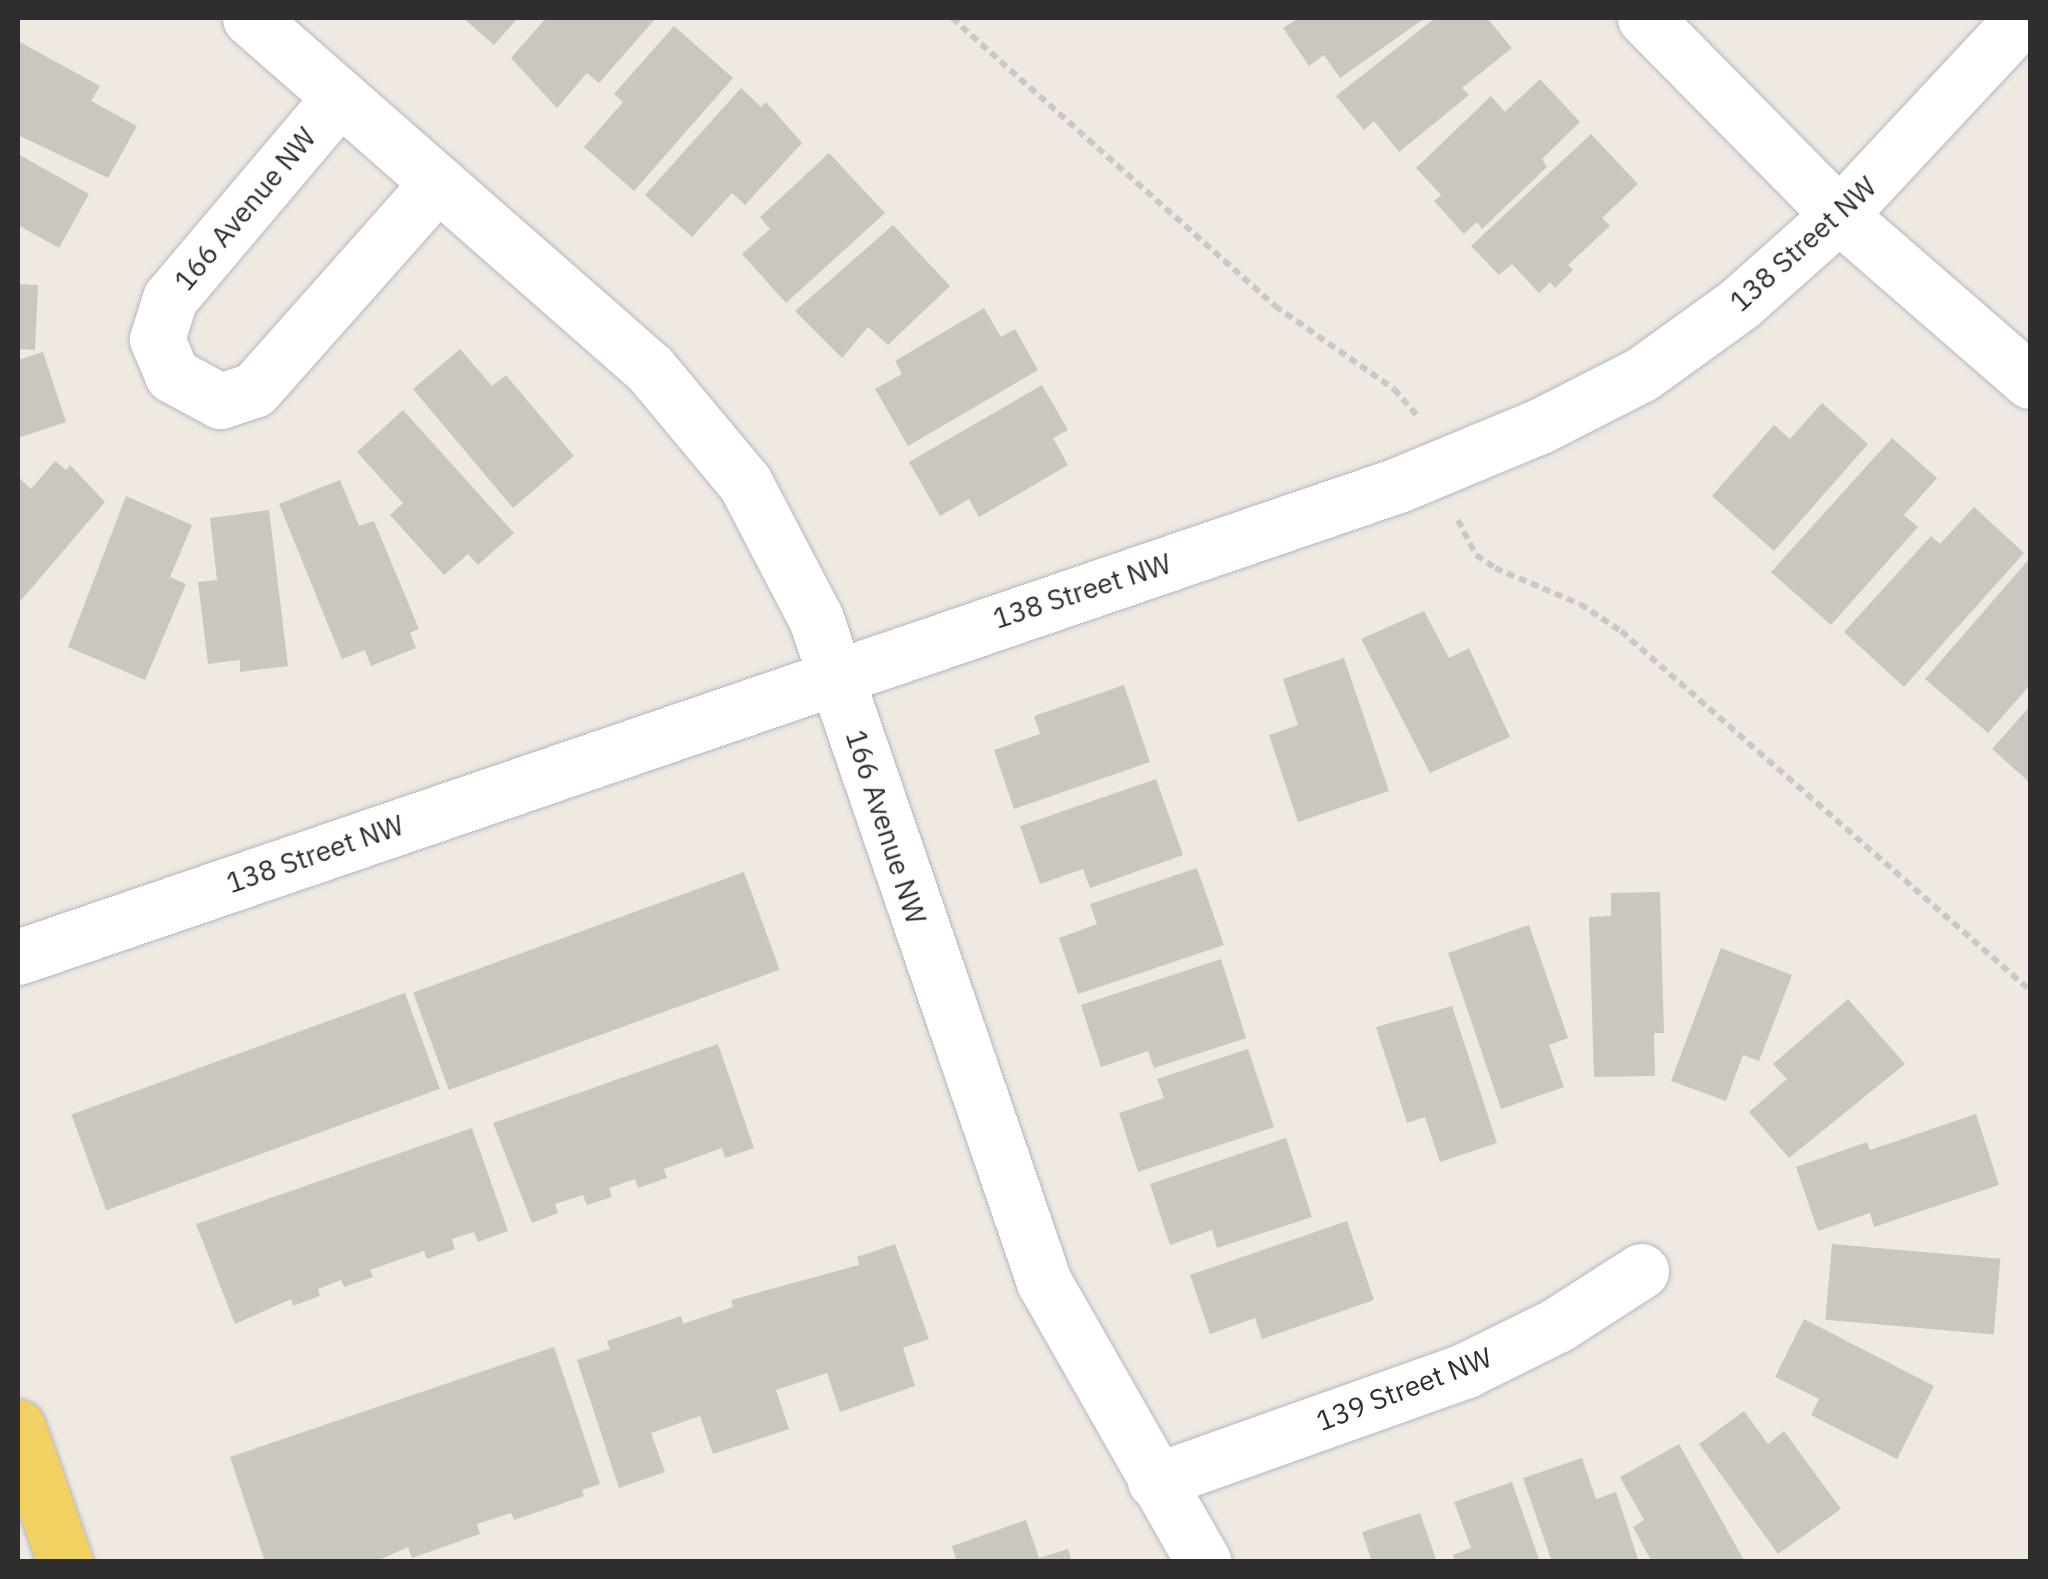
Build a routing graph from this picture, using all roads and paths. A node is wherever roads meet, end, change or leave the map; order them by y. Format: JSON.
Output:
{"nodes":[{"id":1,"x":250,"y":18,"type":"edge"},
{"id":2,"x":952,"y":18,"type":"edge"},
{"id":3,"x":1645,"y":18,"type":"edge"},
{"id":4,"x":2023,"y":18,"type":"edge"},
{"id":5,"x":340,"y":97,"type":"junction"},
{"id":6,"x":438,"y":183,"type":"junction"},
{"id":7,"x":1839,"y":216,"type":"junction"},
{"id":8,"x":2030,"y":380,"type":"edge"},
{"id":9,"x":1419,"y":422,"type":"dead end"},
{"id":10,"x":1459,"y":522,"type":"dead end"},
{"id":11,"x":834,"y":673,"type":"junction"},
{"id":12,"x":18,"y":957,"type":"edge"},
{"id":13,"x":2030,"y":990,"type":"edge"},
{"id":14,"x":1641,"y":1271,"type":"dead end"},
{"id":15,"x":18,"y":1427,"type":"edge"},
{"id":16,"x":1155,"y":1481,"type":"junction"},
{"id":17,"x":65,"y":1562,"type":"edge"},
{"id":18,"x":1204,"y":1562,"type":"edge"}],
"edges":[{"from":1,"to":5,"type":"street","name":"166 Avenue NW"},
{"from":2,"to":9,"type":"path"},
{"from":3,"to":7,"type":"street"},
{"from":4,"to":7,"type":"street","name":"138 Street NW"},
{"from":5,"to":6,"type":"street","name":"166 Avenue NW"},
{"from":5,"to":6,"type":"street","name":"166 Avenue NW"},
{"from":6,"to":11,"type":"street","name":"166 Avenue NW"},
{"from":7,"to":8,"type":"street"},
{"from":7,"to":11,"type":"street","name":"138 Street NW"},
{"from":10,"to":13,"type":"path"},
{"from":11,"to":12,"type":"street","name":"138 Street NW"},
{"from":11,"to":16,"type":"street","name":"166 Avenue NW"},
{"from":14,"to":16,"type":"street","name":"139 Street NW"},
{"from":15,"to":17,"type":"main road"},
{"from":16,"to":18,"type":"street","name":"166 Avenue NW"}]}
